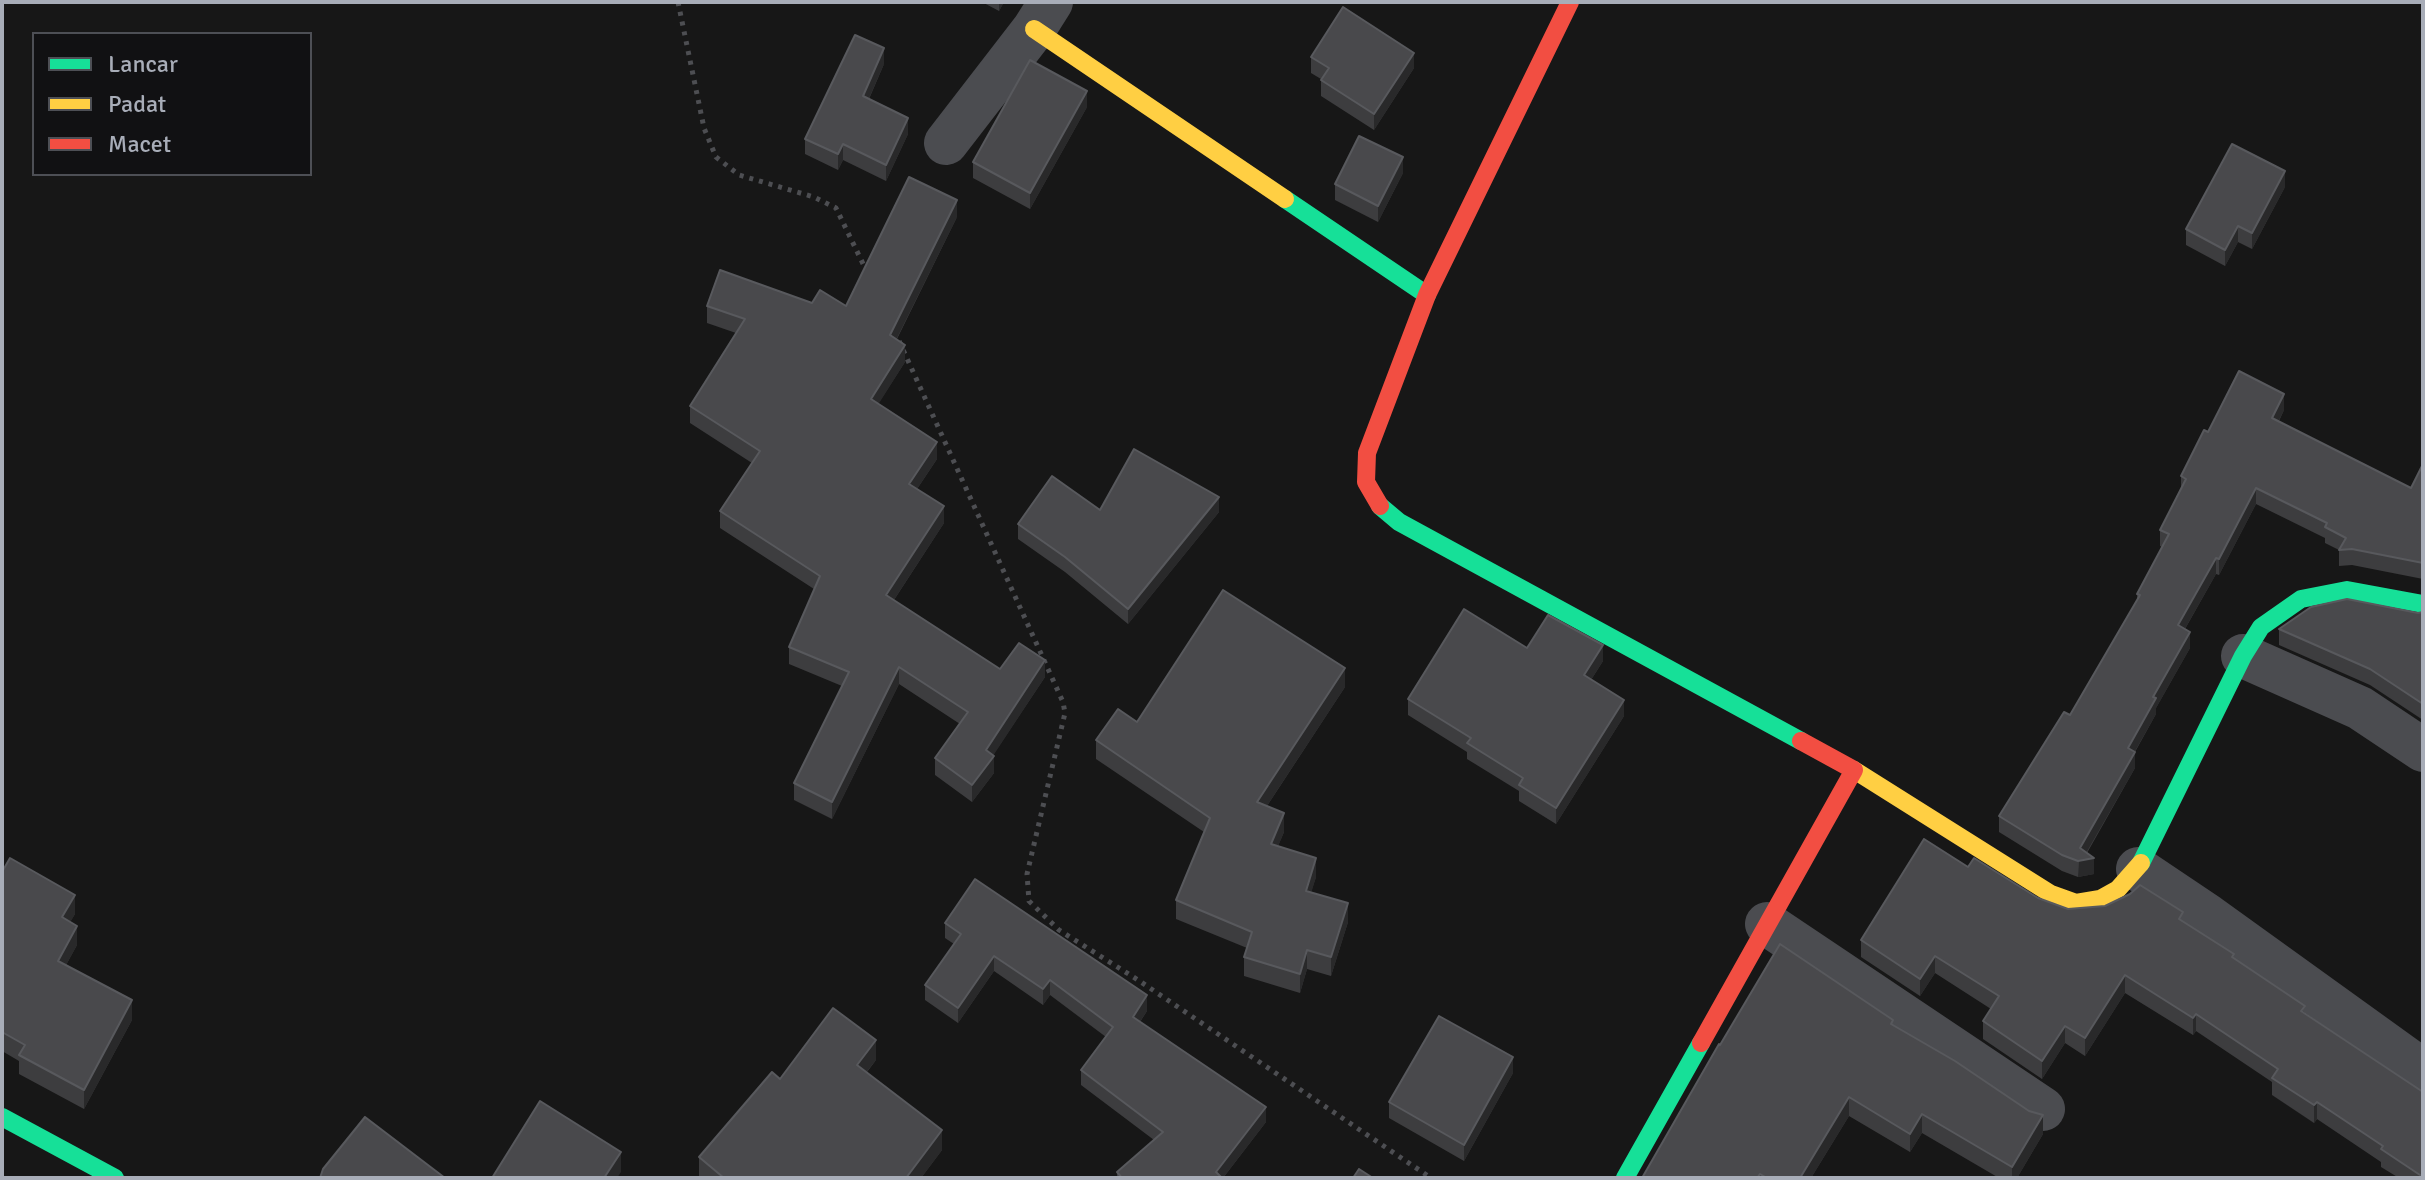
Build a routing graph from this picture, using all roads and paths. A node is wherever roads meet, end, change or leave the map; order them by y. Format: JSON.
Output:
{"nodes":[{"id":1,"x":678,"y":2,"type":"edge"},
{"id":2,"x":1570,"y":2,"type":"edge"},
{"id":3,"x":1042,"y":15,"type":"edge"},
{"id":4,"x":946,"y":143,"type":"dead end"},
{"id":5,"x":868,"y":273,"type":"edge"},
{"id":6,"x":1427,"y":295,"type":"junction"},
{"id":7,"x":894,"y":332,"type":"edge"},
{"id":8,"x":2423,"y":604,"type":"edge"},
{"id":9,"x":2243,"y":656,"type":"junction"},
{"id":10,"x":2423,"y":750,"type":"edge"},
{"id":11,"x":1854,"y":770,"type":"junction"},
{"id":12,"x":2138,"y":869,"type":"junction"},
{"id":13,"x":1767,"y":924,"type":"junction"},
{"id":14,"x":2423,"y":1071,"type":"edge"},
{"id":15,"x":2043,"y":1109,"type":"dead end"},
{"id":16,"x":2,"y":1117,"type":"edge"},
{"id":17,"x":115,"y":1178,"type":"edge"},
{"id":18,"x":1431,"y":1178,"type":"edge"},
{"id":19,"x":1625,"y":1178,"type":"edge"}],
"edges":[{"from":1,"to":5,"type":"path"},
{"from":2,"to":6,"type":"street"},
{"from":3,"to":4,"type":"street"},
{"from":3,"to":6,"type":"street"},
{"from":6,"to":11,"type":"street"},
{"from":7,"to":18,"type":"path"},
{"from":8,"to":9,"type":"street"},
{"from":9,"to":10,"type":"street"},
{"from":9,"to":12,"type":"street"},
{"from":11,"to":12,"type":"street"},
{"from":11,"to":13,"type":"street"},
{"from":12,"to":14,"type":"street"},
{"from":13,"to":15,"type":"street"},
{"from":13,"to":19,"type":"street"},
{"from":16,"to":17,"type":"street"}]}
